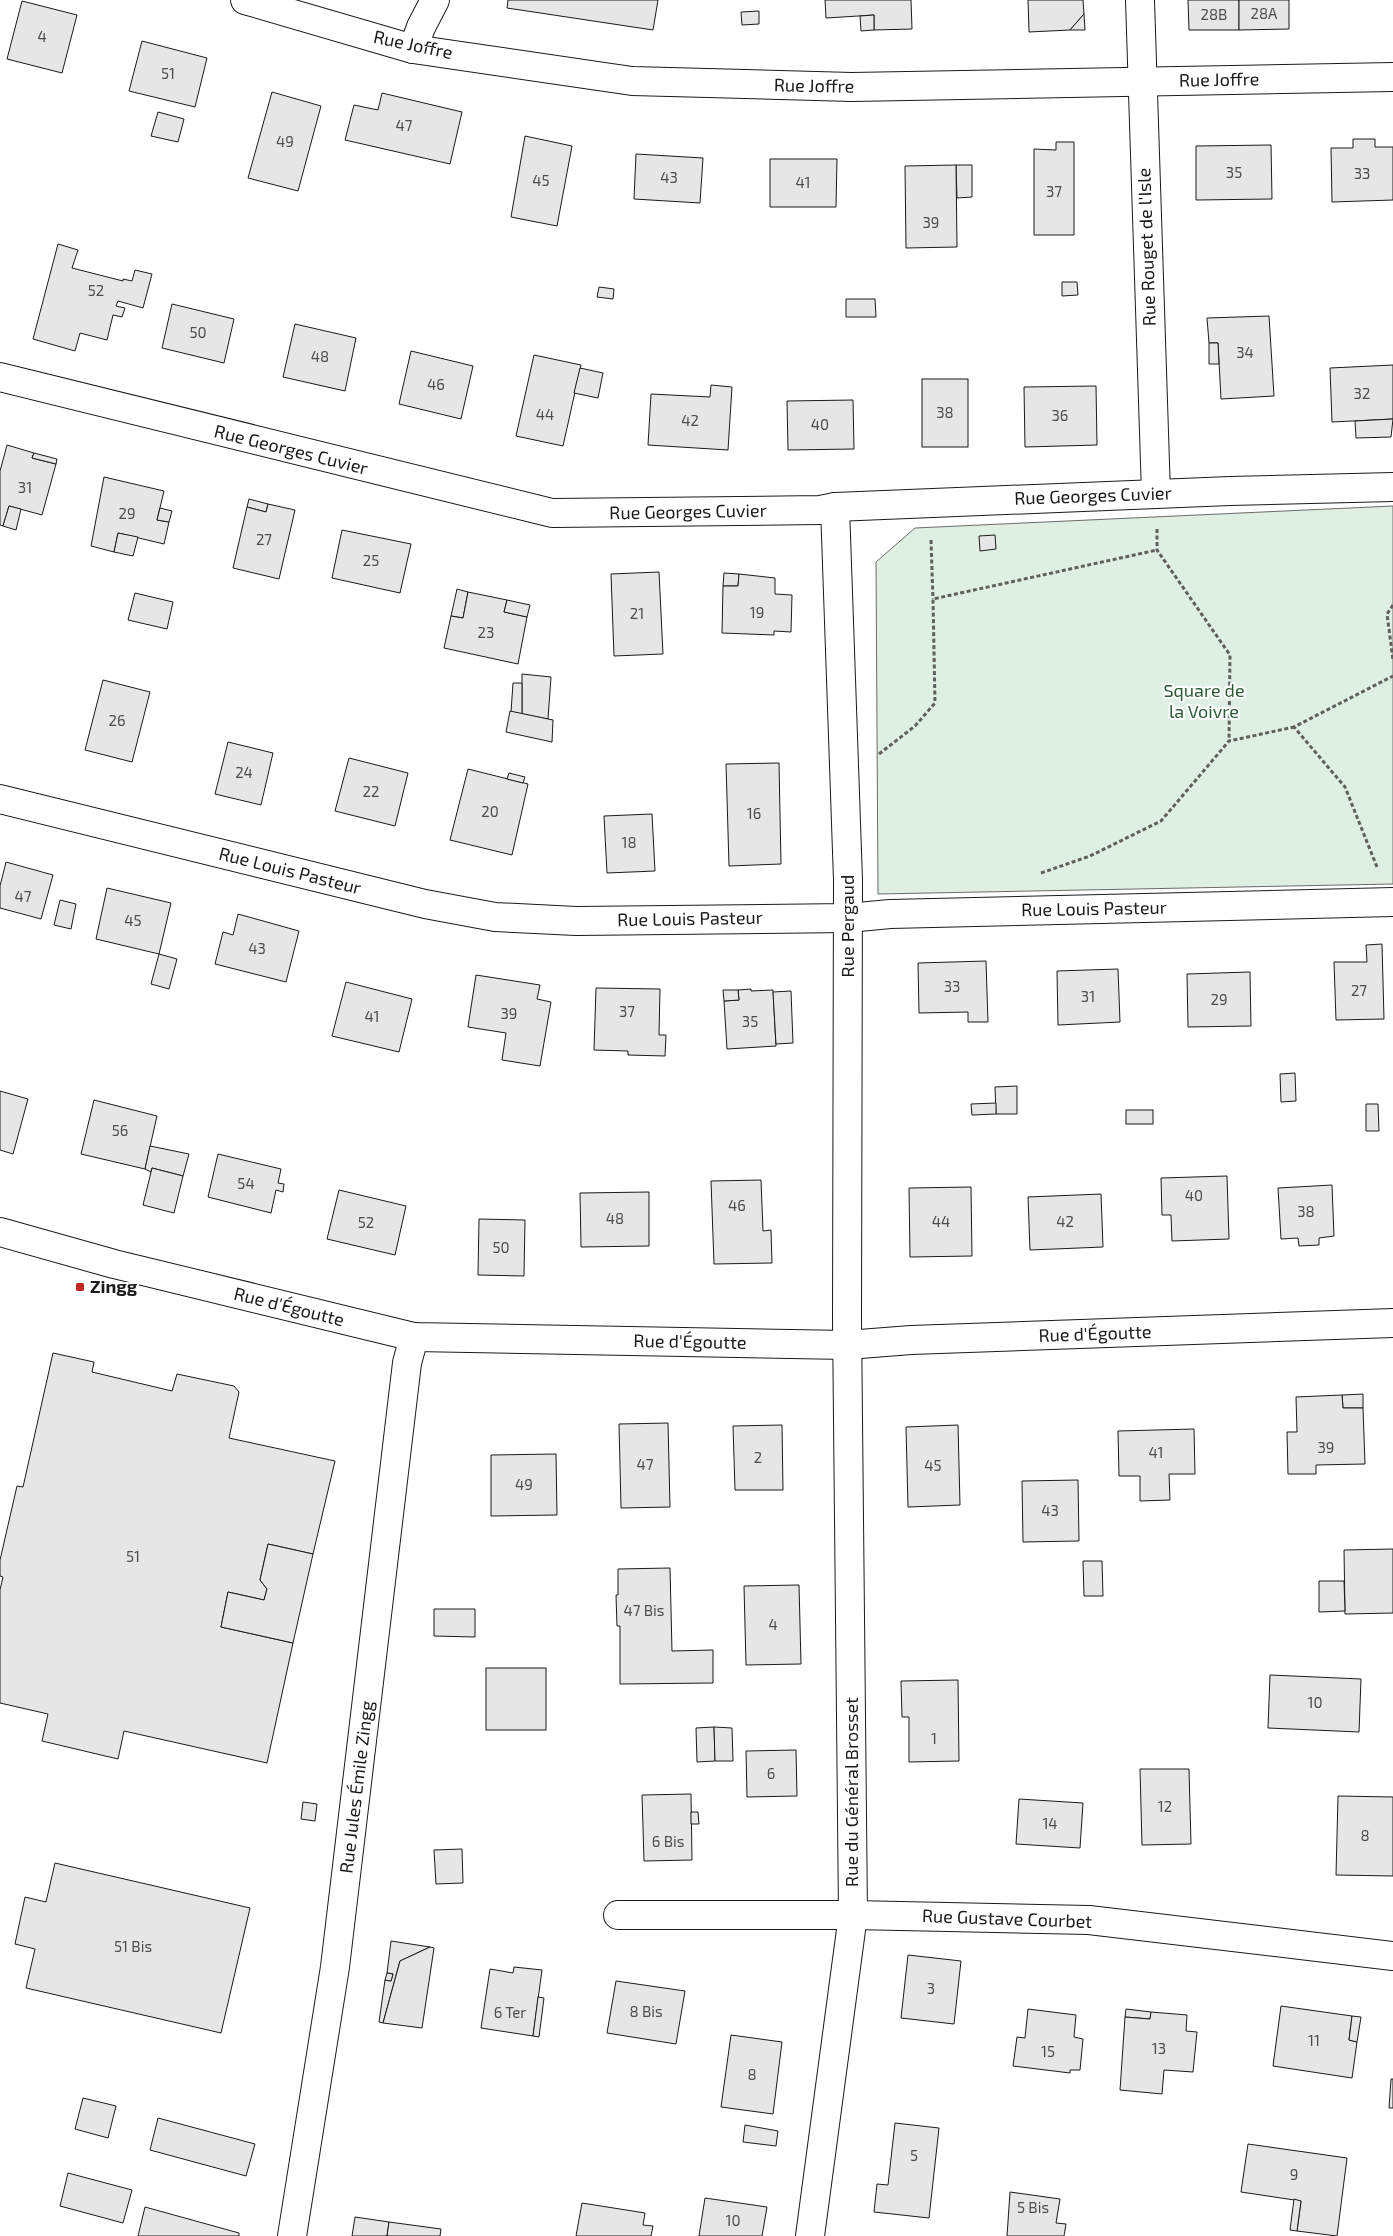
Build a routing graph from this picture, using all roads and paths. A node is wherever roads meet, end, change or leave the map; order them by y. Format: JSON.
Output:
{"nodes":[{"id":1,"x":245,"y":0,"type":"edge"},
{"id":2,"x":436,"y":0,"type":"edge"},
{"id":3,"x":1140,"y":0,"type":"edge"},
{"id":4,"x":413,"y":49,"type":"junction"},
{"id":5,"x":1393,"y":78,"type":"edge"},
{"id":6,"x":1142,"y":82,"type":"junction"},
{"id":7,"x":0,"y":377,"type":"edge"},
{"id":8,"x":1393,"y":487,"type":"edge"},
{"id":9,"x":1156,"y":494,"type":"junction"},
{"id":10,"x":930,"y":503,"type":"junction"},
{"id":11,"x":836,"y":507,"type":"junction"},
{"id":12,"x":1157,"y":550,"type":"junction"},
{"id":13,"x":933,"y":599,"type":"junction"},
{"id":14,"x":1393,"y":605,"type":"edge"},
{"id":15,"x":1393,"y":660,"type":"edge"},
{"id":16,"x":1393,"y":676,"type":"edge"},
{"id":17,"x":1294,"y":727,"type":"junction"},
{"id":18,"x":1229,"y":741,"type":"junction"},
{"id":19,"x":845,"y":784,"type":"junction"},
{"id":20,"x":0,"y":799,"type":"edge"},
{"id":21,"x":1037,"y":874,"type":"dead end"},
{"id":22,"x":1392,"y":902,"type":"edge"},
{"id":23,"x":848,"y":918,"type":"junction"},
{"id":24,"x":0,"y":1232,"type":"edge"},
{"id":25,"x":1393,"y":1323,"type":"edge"},
{"id":26,"x":414,"y":1337,"type":"junction"},
{"id":27,"x":848,"y":1345,"type":"junction"},
{"id":28,"x":618,"y":1914,"type":"dead end"},
{"id":29,"x":853,"y":1915,"type":"junction"},
{"id":30,"x":1393,"y":1956,"type":"edge"},
{"id":31,"x":292,"y":2236,"type":"edge"},
{"id":32,"x":810,"y":2236,"type":"edge"}],
"edges":[{"from":1,"to":4,"type":"street","name":"Rue Joffre"},
{"from":2,"to":4,"type":"street"},
{"from":3,"to":6,"type":"street","name":"Rue Rouget de l'Isle"},
{"from":4,"to":6,"type":"street","name":"Rue Joffre"},
{"from":5,"to":6,"type":"street","name":"Rue Joffre"},
{"from":6,"to":9,"type":"street","name":"Rue Rouget de l'Isle"},
{"from":7,"to":11,"type":"street","name":"Rue Georges Cuvier"},
{"from":8,"to":9,"type":"street","name":"Rue Georges Cuvier"},
{"from":9,"to":10,"type":"street","name":"Rue Georges Cuvier"},
{"from":9,"to":12,"type":"path"},
{"from":10,"to":11,"type":"street","name":"Rue Georges Cuvier"},
{"from":10,"to":13,"type":"path"},
{"from":11,"to":19,"type":"street","name":"Rue Pergaud"},
{"from":12,"to":13,"type":"path"},
{"from":12,"to":18,"type":"path"},
{"from":13,"to":19,"type":"path"},
{"from":14,"to":15,"type":"path"},
{"from":16,"to":17,"type":"path"},
{"from":17,"to":18,"type":"path"},
{"from":17,"to":22,"type":"path"},
{"from":18,"to":21,"type":"path"},
{"from":19,"to":23,"type":"street","name":"Rue Pergaud"},
{"from":20,"to":23,"type":"street","name":"Rue Louis Pasteur"},
{"from":22,"to":23,"type":"street","name":"Rue Louis Pasteur"},
{"from":23,"to":27,"type":"street","name":"Rue Pergaud"},
{"from":24,"to":26,"type":"street","name":"Rue d'Égoutte"},
{"from":25,"to":27,"type":"street","name":"Rue d'Égoutte"},
{"from":26,"to":27,"type":"street","name":"Rue d'Égoutte"},
{"from":26,"to":31,"type":"street","name":"Rue Jules Émile Zingg"},
{"from":27,"to":29,"type":"street","name":"Rue du Général Brosset"},
{"from":28,"to":29,"type":"street","name":"Rue Gustave Courbet"},
{"from":29,"to":30,"type":"street","name":"Rue Gustave Courbet"},
{"from":29,"to":32,"type":"street","name":"Rue du Général Brosset"}]}
